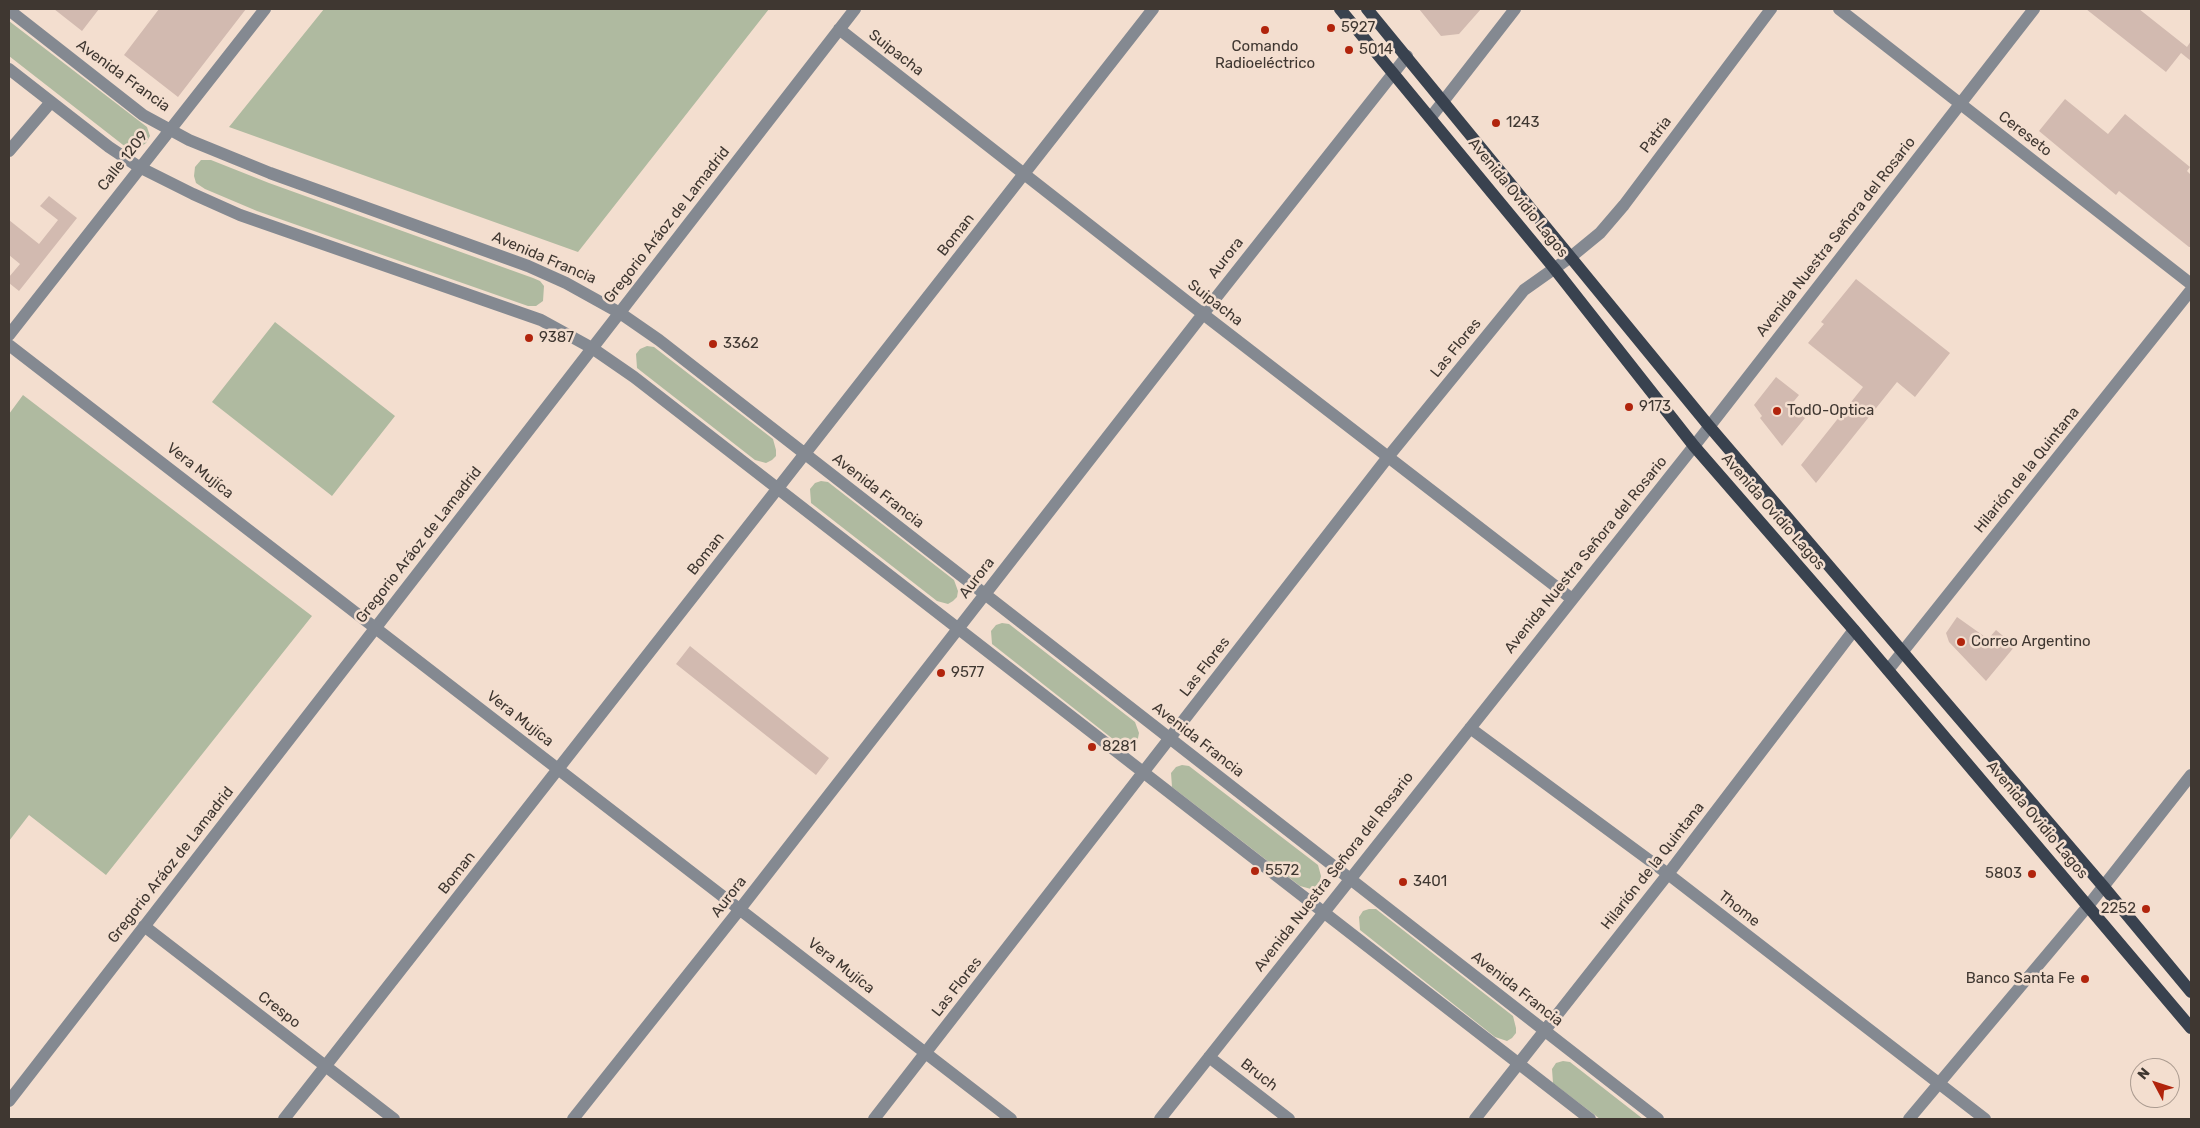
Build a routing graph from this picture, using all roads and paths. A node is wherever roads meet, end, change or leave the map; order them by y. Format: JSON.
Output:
{"nodes":[{"id":1,"x":265,"y":9,"type":"edge"},
{"id":2,"x":855,"y":9,"type":"edge"},
{"id":3,"x":1154,"y":9,"type":"edge"},
{"id":4,"x":1340,"y":9,"type":"edge"},
{"id":5,"x":1367,"y":9,"type":"edge"},
{"id":6,"x":1515,"y":9,"type":"edge"},
{"id":7,"x":1771,"y":9,"type":"edge"},
{"id":8,"x":1839,"y":9,"type":"edge"},
{"id":9,"x":2034,"y":9,"type":"edge"},
{"id":10,"x":9,"y":10,"type":"edge"},
{"id":11,"x":840,"y":29,"type":"junction"},
{"id":12,"x":1406,"y":56,"type":"junction"},
{"id":13,"x":9,"y":69,"type":"edge"},
{"id":14,"x":1394,"y":72,"type":"junction"},
{"id":15,"x":1443,"y":101,"type":"junction"},
{"id":16,"x":51,"y":102,"type":"junction"},
{"id":17,"x":1960,"y":104,"type":"junction"},
{"id":18,"x":1431,"y":117,"type":"junction"},
{"id":19,"x":169,"y":129,"type":"junction"},
{"id":20,"x":9,"y":151,"type":"edge"},
{"id":21,"x":139,"y":167,"type":"junction"},
{"id":22,"x":1024,"y":174,"type":"junction"},
{"id":23,"x":1572,"y":256,"type":"junction"},
{"id":24,"x":1554,"y":268,"type":"junction"},
{"id":25,"x":2191,"y":284,"type":"edge"},
{"id":26,"x":2191,"y":290,"type":"edge"},
{"id":27,"x":620,"y":313,"type":"junction"},
{"id":28,"x":1203,"y":314,"type":"junction"},
{"id":29,"x":9,"y":335,"type":"edge"},
{"id":30,"x":9,"y":345,"type":"edge"},
{"id":31,"x":592,"y":348,"type":"junction"},
{"id":32,"x":1710,"y":426,"type":"junction"},
{"id":33,"x":1694,"y":446,"type":"junction"},
{"id":34,"x":805,"y":454,"type":"junction"},
{"id":35,"x":1388,"y":457,"type":"junction"},
{"id":36,"x":778,"y":488,"type":"junction"},
{"id":37,"x":985,"y":594,"type":"junction"},
{"id":38,"x":1572,"y":599,"type":"junction"},
{"id":39,"x":376,"y":628,"type":"junction"},
{"id":40,"x":959,"y":629,"type":"junction"},
{"id":41,"x":1854,"y":630,"type":"junction"},
{"id":42,"x":1902,"y":653,"type":"junction"},
{"id":43,"x":1888,"y":670,"type":"junction"},
{"id":44,"x":1470,"y":728,"type":"junction"},
{"id":45,"x":1170,"y":739,"type":"junction"},
{"id":46,"x":559,"y":769,"type":"junction"},
{"id":47,"x":1144,"y":773,"type":"junction"},
{"id":48,"x":2191,"y":774,"type":"edge"},
{"id":49,"x":1668,"y":874,"type":"junction"},
{"id":50,"x":1350,"y":879,"type":"junction"},
{"id":51,"x":2103,"y":886,"type":"junction"},
{"id":52,"x":2088,"y":906,"type":"junction"},
{"id":53,"x":740,"y":909,"type":"junction"},
{"id":54,"x":1324,"y":912,"type":"junction"},
{"id":55,"x":144,"y":926,"type":"junction"},
{"id":56,"x":2191,"y":992,"type":"edge"},
{"id":57,"x":2191,"y":1028,"type":"edge"},
{"id":58,"x":1545,"y":1031,"type":"junction"},
{"id":59,"x":927,"y":1053,"type":"junction"},
{"id":60,"x":1209,"y":1057,"type":"junction"},
{"id":61,"x":1519,"y":1064,"type":"junction"},
{"id":62,"x":326,"y":1067,"type":"junction"},
{"id":63,"x":1937,"y":1083,"type":"junction"},
{"id":64,"x":9,"y":1101,"type":"edge"},
{"id":65,"x":284,"y":1119,"type":"edge"},
{"id":66,"x":394,"y":1119,"type":"edge"},
{"id":67,"x":573,"y":1119,"type":"edge"},
{"id":68,"x":874,"y":1119,"type":"edge"},
{"id":69,"x":1012,"y":1119,"type":"edge"},
{"id":70,"x":1160,"y":1119,"type":"edge"},
{"id":71,"x":1289,"y":1119,"type":"edge"},
{"id":72,"x":1475,"y":1119,"type":"edge"},
{"id":73,"x":1590,"y":1119,"type":"edge"},
{"id":74,"x":1658,"y":1119,"type":"edge"},
{"id":75,"x":1908,"y":1119,"type":"edge"},
{"id":76,"x":1985,"y":1119,"type":"edge"}],
"edges":[{"from":1,"to":19,"type":"street","name":"Calle 1209"},
{"from":2,"to":11,"type":"street","name":"Gregorio Aráoz de Lamadrid"},
{"from":3,"to":22,"type":"street","name":"Boman"},
{"from":4,"to":14,"type":"main road","name":"Avenida Ovidio Lagos"},
{"from":5,"to":12,"type":"main road","name":"Avenida Ovidio Lagos"},
{"from":6,"to":15,"type":"street"},
{"from":7,"to":23,"type":"street","name":"Patria"},
{"from":8,"to":17,"type":"street","name":"Cereseto"},
{"from":9,"to":17,"type":"street","name":"Avenida Nuestra Señora del Rosario"},
{"from":10,"to":19,"type":"street","name":"Avenida Francia"},
{"from":11,"to":22,"type":"street","name":"Suipacha"},
{"from":11,"to":27,"type":"street","name":"Gregorio Aráoz de Lamadrid"},
{"from":12,"to":14,"type":"street","name":"Aurora"},
{"from":12,"to":15,"type":"main road","name":"Avenida Ovidio Lagos"},
{"from":13,"to":16,"type":"street"},
{"from":14,"to":18,"type":"main road","name":"Avenida Ovidio Lagos"},
{"from":14,"to":28,"type":"street","name":"Aurora"},
{"from":15,"to":18,"type":"street"},
{"from":15,"to":23,"type":"main road","name":"Avenida Ovidio Lagos"},
{"from":16,"to":20,"type":"street"},
{"from":16,"to":21,"type":"street"},
{"from":17,"to":25,"type":"street","name":"Cereseto"},
{"from":17,"to":32,"type":"street","name":"Avenida Nuestra Señora del Rosario"},
{"from":18,"to":24,"type":"main road","name":"Avenida Ovidio Lagos"},
{"from":19,"to":21,"type":"street","name":"Calle 1209"},
{"from":19,"to":27,"type":"street","name":"Avenida Francia"},
{"from":21,"to":29,"type":"street","name":"Calle 1209"},
{"from":21,"to":31,"type":"street"},
{"from":22,"to":28,"type":"street","name":"Suipacha"},
{"from":22,"to":34,"type":"street","name":"Boman"},
{"from":23,"to":24,"type":"street","name":"Patria"},
{"from":23,"to":32,"type":"main road","name":"Avenida Ovidio Lagos"},
{"from":24,"to":33,"type":"main road","name":"Avenida Ovidio Lagos"},
{"from":24,"to":35,"type":"street","name":"Las Flores"},
{"from":26,"to":42,"type":"street","name":"Hilarión de la Quintana"},
{"from":27,"to":31,"type":"street","name":"Gregorio Aráoz de Lamadrid"},
{"from":27,"to":34,"type":"street","name":"Avenida Francia"},
{"from":28,"to":35,"type":"street","name":"Suipacha"},
{"from":28,"to":37,"type":"street","name":"Aurora"},
{"from":30,"to":39,"type":"street","name":"Vera Mujíca"},
{"from":31,"to":36,"type":"street"},
{"from":31,"to":39,"type":"street","name":"Gregorio Aráoz de Lamadrid"},
{"from":32,"to":33,"type":"street","name":"Avenida Nuestra Señora del Rosario"},
{"from":32,"to":42,"type":"main road","name":"Avenida Ovidio Lagos"},
{"from":33,"to":38,"type":"street","name":"Avenida Nuestra Señora del Rosario"},
{"from":33,"to":41,"type":"main road","name":"Avenida Ovidio Lagos"},
{"from":34,"to":36,"type":"street","name":"Boman"},
{"from":34,"to":37,"type":"street","name":"Avenida Francia"},
{"from":35,"to":38,"type":"street","name":"Suipacha"},
{"from":35,"to":45,"type":"street","name":"Las Flores"},
{"from":36,"to":40,"type":"street"},
{"from":36,"to":46,"type":"street","name":"Boman"},
{"from":37,"to":40,"type":"street","name":"Aurora"},
{"from":37,"to":45,"type":"street","name":"Avenida Francia"},
{"from":38,"to":44,"type":"street","name":"Avenida Nuestra Señora del Rosario"},
{"from":39,"to":46,"type":"street","name":"Vera Mujíca"},
{"from":39,"to":55,"type":"street","name":"Gregorio Aráoz de Lamadrid"},
{"from":40,"to":47,"type":"street"},
{"from":40,"to":53,"type":"street","name":"Aurora"},
{"from":41,"to":43,"type":"main road","name":"Avenida Ovidio Lagos"},
{"from":41,"to":49,"type":"street","name":"Hilarión de la Quintana"},
{"from":42,"to":43,"type":"street","name":"Hilarión de la Quintana"},
{"from":42,"to":51,"type":"main road","name":"Avenida Ovidio Lagos"},
{"from":43,"to":52,"type":"main road","name":"Avenida Ovidio Lagos"},
{"from":44,"to":49,"type":"street","name":"Thome"},
{"from":44,"to":50,"type":"street","name":"Avenida Nuestra Señora del Rosario"},
{"from":45,"to":47,"type":"street","name":"Las Flores"},
{"from":45,"to":50,"type":"street","name":"Avenida Francia"},
{"from":46,"to":53,"type":"street","name":"Vera Mujíca"},
{"from":46,"to":62,"type":"street","name":"Boman"},
{"from":47,"to":54,"type":"street"},
{"from":47,"to":59,"type":"street","name":"Las Flores"},
{"from":48,"to":51,"type":"street"},
{"from":49,"to":58,"type":"street","name":"Hilarión de la Quintana"},
{"from":49,"to":63,"type":"street","name":"Thome"},
{"from":50,"to":54,"type":"street","name":"Avenida Nuestra Señora del Rosario"},
{"from":50,"to":58,"type":"street","name":"Avenida Francia"},
{"from":51,"to":52,"type":"street"},
{"from":51,"to":56,"type":"main road","name":"Avenida Ovidio Lagos"},
{"from":52,"to":57,"type":"main road","name":"Avenida Ovidio Lagos"},
{"from":52,"to":63,"type":"street"},
{"from":53,"to":59,"type":"street","name":"Vera Mujíca"},
{"from":53,"to":67,"type":"street","name":"Aurora"},
{"from":54,"to":60,"type":"street","name":"Avenida Nuestra Señora del Rosario"},
{"from":54,"to":61,"type":"street"},
{"from":55,"to":62,"type":"street","name":"Crespo"},
{"from":55,"to":64,"type":"street","name":"Gregorio Aráoz de Lamadrid"},
{"from":58,"to":61,"type":"street","name":"Hilarión de la Quintana"},
{"from":58,"to":74,"type":"street","name":"Avenida Francia"},
{"from":59,"to":68,"type":"street","name":"Las Flores"},
{"from":59,"to":69,"type":"street","name":"Vera Mujíca"},
{"from":60,"to":70,"type":"street","name":"Avenida Nuestra Señora del Rosario"},
{"from":60,"to":71,"type":"street","name":"Bruch"},
{"from":61,"to":72,"type":"street","name":"Hilarión de la Quintana"},
{"from":61,"to":73,"type":"street"},
{"from":62,"to":65,"type":"street","name":"Boman"},
{"from":62,"to":66,"type":"street","name":"Crespo"},
{"from":63,"to":75,"type":"street"},
{"from":63,"to":76,"type":"street","name":"Thome"}]}
